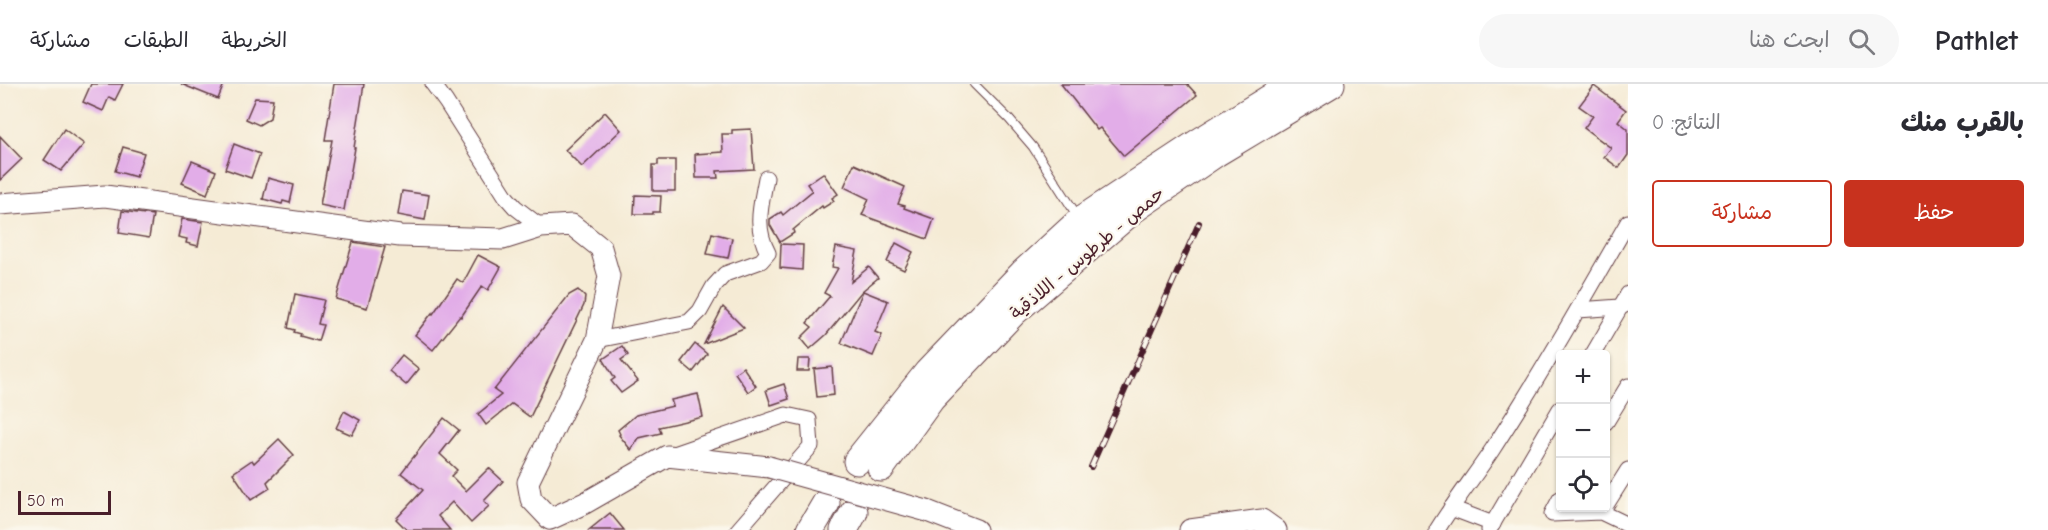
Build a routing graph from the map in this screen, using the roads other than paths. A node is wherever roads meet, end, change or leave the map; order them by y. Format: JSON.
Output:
{"nodes":[{"id":1,"x":433,"y":84,"type":"edge"},
{"id":2,"x":974,"y":84,"type":"edge"},
{"id":3,"x":1293,"y":84,"type":"edge"},
{"id":4,"x":1331,"y":84,"type":"edge"},
{"id":5,"x":766,"y":178,"type":"dead end"},
{"id":6,"x":0,"y":204,"type":"edge"},
{"id":7,"x":1081,"y":220,"type":"junction"},
{"id":8,"x":1628,"y":222,"type":"edge"},
{"id":9,"x":541,"y":227,"type":"junction"},
{"id":10,"x":1626,"y":305,"type":"edge"},
{"id":11,"x":1578,"y":310,"type":"junction"},
{"id":12,"x":597,"y":340,"type":"junction"},
{"id":13,"x":1596,"y":350,"type":"edge"},
{"id":14,"x":1628,"y":385,"type":"edge"},
{"id":15,"x":1610,"y":414,"type":"edge"},
{"id":16,"x":1556,"y":416,"type":"edge"},
{"id":17,"x":667,"y":456,"type":"junction"},
{"id":18,"x":1628,"y":470,"type":"edge"},
{"id":19,"x":1610,"y":497,"type":"edge"},
{"id":20,"x":826,"y":503,"type":"dead end"},
{"id":21,"x":1556,"y":507,"type":"edge"},
{"id":22,"x":1451,"y":508,"type":"junction"},
{"id":23,"x":1569,"y":512,"type":"edge"},
{"id":24,"x":1609,"y":512,"type":"edge"},
{"id":25,"x":1628,"y":525,"type":"edge"},
{"id":26,"x":1491,"y":527,"type":"edge"},
{"id":27,"x":1222,"y":528,"type":"edge"},
{"id":28,"x":738,"y":530,"type":"edge"},
{"id":29,"x":810,"y":530,"type":"edge"},
{"id":30,"x":976,"y":530,"type":"edge"},
{"id":31,"x":1190,"y":530,"type":"edge"},
{"id":32,"x":1276,"y":530,"type":"edge"},
{"id":33,"x":1437,"y":530,"type":"edge"}],
"edges":[{"from":1,"to":9,"type":"street"},
{"from":2,"to":7,"type":"lane"},
{"from":3,"to":7,"type":"highway","name":"حمص - طرطوس - اللاذقية"},
{"from":4,"to":7,"type":"highway","name":"حمص - طرطوس - اللاذقية"},
{"from":5,"to":12,"type":"street"},
{"from":6,"to":9,"type":"main road"},
{"from":8,"to":11,"type":"street"},
{"from":9,"to":12,"type":"main road"},
{"from":10,"to":11,"type":"street"},
{"from":10,"to":13,"type":"street"},
{"from":11,"to":22,"type":"street"},
{"from":12,"to":17,"type":"main road"},
{"from":14,"to":15,"type":"street"},
{"from":16,"to":26,"type":"street"},
{"from":17,"to":28,"type":"street"},
{"from":17,"to":30,"type":"main road","bridge":true},
{"from":18,"to":19,"type":"street"},
{"from":20,"to":29,"type":"highway"},
{"from":21,"to":23,"type":"street"},
{"from":22,"to":26,"type":"street"},
{"from":22,"to":33,"type":"street"},
{"from":24,"to":25,"type":"street"},
{"from":27,"to":31,"type":"main road"},
{"from":27,"to":32,"type":"main road"}]}
